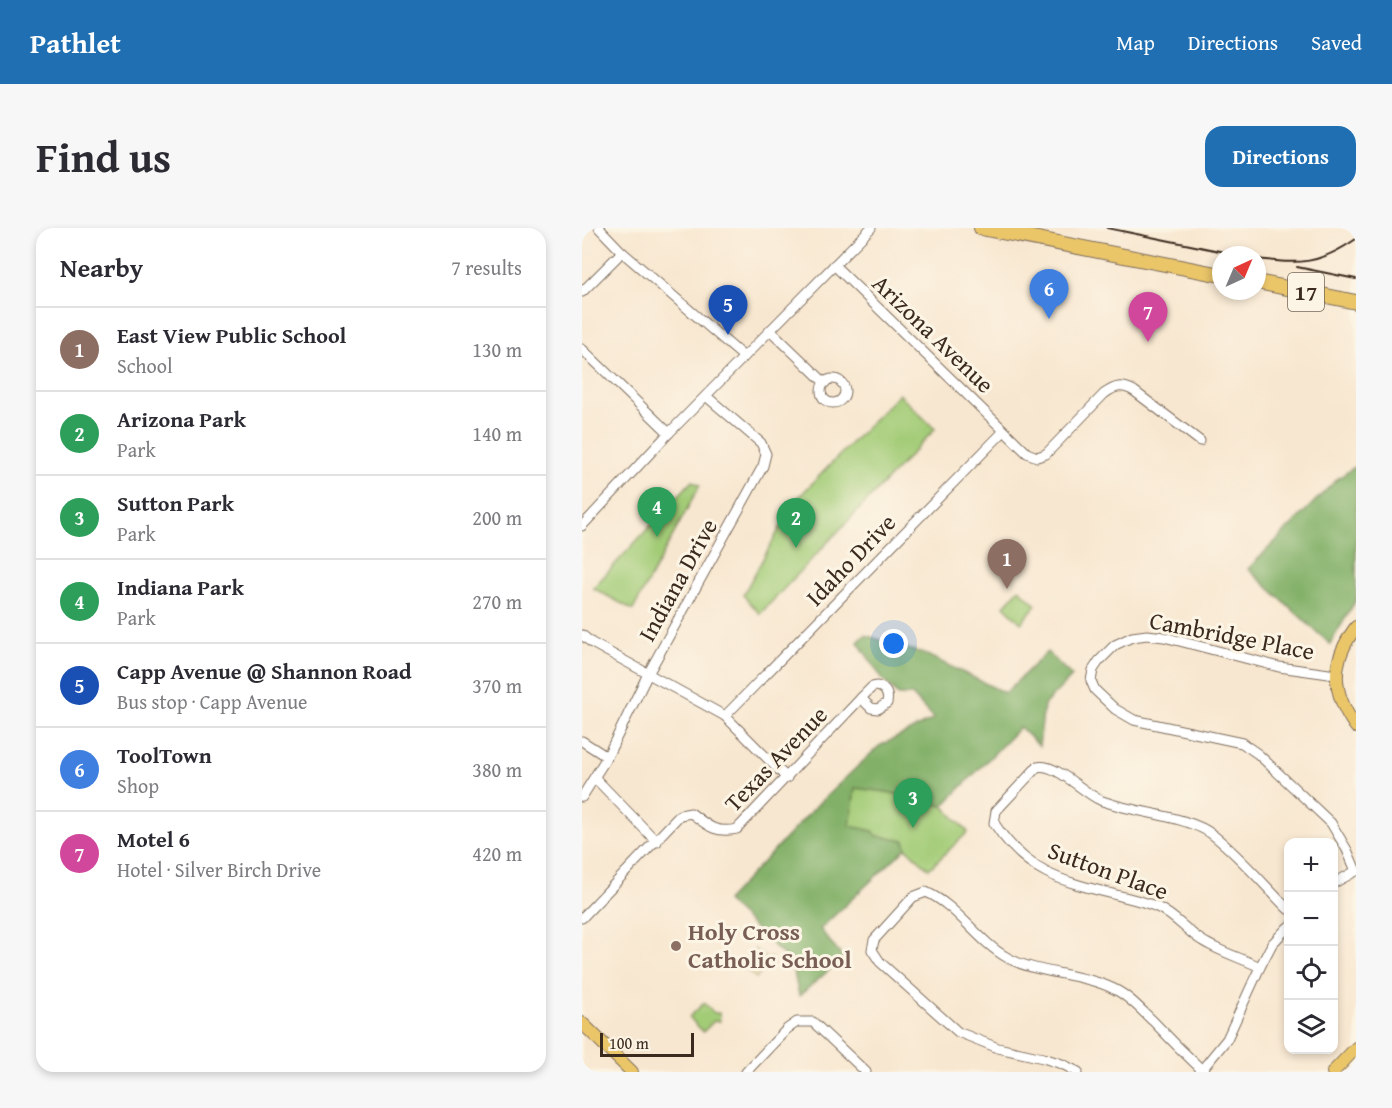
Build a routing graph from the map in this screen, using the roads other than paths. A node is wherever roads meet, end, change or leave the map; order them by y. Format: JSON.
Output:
{"nodes":[{"id":1,"x":598,"y":228,"type":"edge"},
{"id":2,"x":871,"y":228,"type":"edge"},
{"id":3,"x":981,"y":228,"type":"edge"},
{"id":4,"x":622,"y":252,"type":"junction"},
{"id":5,"x":834,"y":265,"type":"junction"},
{"id":6,"x":1212,"y":273,"type":"edge"},
{"id":7,"x":1266,"y":284,"type":"edge"},
{"id":8,"x":582,"y":292,"type":"edge"},
{"id":9,"x":1356,"y":302,"type":"edge"},
{"id":10,"x":770,"y":330,"type":"junction"},
{"id":11,"x":582,"y":349,"type":"edge"},
{"id":12,"x":744,"y":357,"type":"junction"},
{"id":13,"x":825,"y":383,"type":"dead end"},
{"id":14,"x":706,"y":396,"type":"junction"},
{"id":15,"x":1004,"y":431,"type":"junction"},
{"id":16,"x":669,"y":433,"type":"junction"},
{"id":17,"x":1200,"y":441,"type":"dead end"},
{"id":18,"x":582,"y":526,"type":"edge"},
{"id":19,"x":1356,"y":627,"type":"edge"},
{"id":20,"x":582,"y":635,"type":"edge"},
{"id":21,"x":648,"y":674,"type":"junction"},
{"id":22,"x":1336,"y":675,"type":"junction"},
{"id":23,"x":861,"y":698,"type":"dead end"},
{"id":24,"x":725,"y":716,"type":"junction"},
{"id":25,"x":1356,"y":727,"type":"edge"},
{"id":26,"x":582,"y":741,"type":"edge"},
{"id":27,"x":608,"y":757,"type":"junction"},
{"id":28,"x":595,"y":778,"type":"junction"},
{"id":29,"x":787,"y":778,"type":"junction"},
{"id":30,"x":582,"y":797,"type":"edge"},
{"id":31,"x":657,"y":842,"type":"junction"},
{"id":32,"x":1356,"y":871,"type":"edge"},
{"id":33,"x":1338,"y":881,"type":"edge"},
{"id":34,"x":1284,"y":905,"type":"edge"},
{"id":35,"x":582,"y":918,"type":"edge"},
{"id":36,"x":1284,"y":931,"type":"edge"},
{"id":37,"x":1260,"y":967,"type":"junction"},
{"id":38,"x":582,"y":1023,"type":"edge"},
{"id":39,"x":1356,"y":1048,"type":"edge"},
{"id":40,"x":862,"y":1070,"type":"edge"},
{"id":41,"x":1201,"y":1071,"type":"edge"},
{"id":42,"x":632,"y":1072,"type":"edge"},
{"id":43,"x":746,"y":1072,"type":"edge"},
{"id":44,"x":1078,"y":1072,"type":"edge"},
{"id":45,"x":1333,"y":1072,"type":"edge"}],
"edges":[{"from":1,"to":4,"type":"street"},
{"from":2,"to":5,"type":"street"},
{"from":3,"to":6,"type":"highway"},
{"from":4,"to":8,"type":"street"},
{"from":4,"to":12,"type":"street"},
{"from":5,"to":10,"type":"street"},
{"from":5,"to":15,"type":"street","name":"Arizona Avenue"},
{"from":7,"to":9,"type":"highway","number":"17"},
{"from":10,"to":12,"type":"street"},
{"from":10,"to":13,"type":"street"},
{"from":11,"to":16,"type":"street"},
{"from":12,"to":14,"type":"street"},
{"from":14,"to":16,"type":"street"},
{"from":14,"to":21,"type":"street","name":"Indiana Drive"},
{"from":15,"to":17,"type":"street","name":"Arizona Avenue"},
{"from":15,"to":24,"type":"street","name":"Idaho Drive"},
{"from":16,"to":18,"type":"street"},
{"from":19,"to":22,"type":"main road"},
{"from":20,"to":21,"type":"street"},
{"from":21,"to":24,"type":"street"},
{"from":21,"to":27,"type":"street","name":"Indiana Drive"},
{"from":22,"to":25,"type":"main road"},
{"from":22,"to":32,"type":"street","name":"Cambridge Place"},
{"from":23,"to":29,"type":"street","name":"Texas Avenue"},
{"from":24,"to":29,"type":"street"},
{"from":26,"to":27,"type":"street"},
{"from":27,"to":28,"type":"street","name":"Indiana Drive"},
{"from":28,"to":30,"type":"street","name":"Indiana Drive"},
{"from":28,"to":31,"type":"street"},
{"from":29,"to":31,"type":"street","name":"Texas Avenue"},
{"from":31,"to":35,"type":"street","name":"Texas Avenue"},
{"from":32,"to":33,"type":"street"},
{"from":34,"to":37,"type":"street","name":"Sutton Place"},
{"from":36,"to":37,"type":"street"},
{"from":37,"to":41,"type":"street"},
{"from":38,"to":42,"type":"main road"},
{"from":39,"to":45,"type":"main road"},
{"from":40,"to":43,"type":"street"},
{"from":41,"to":44,"type":"street"}]}
